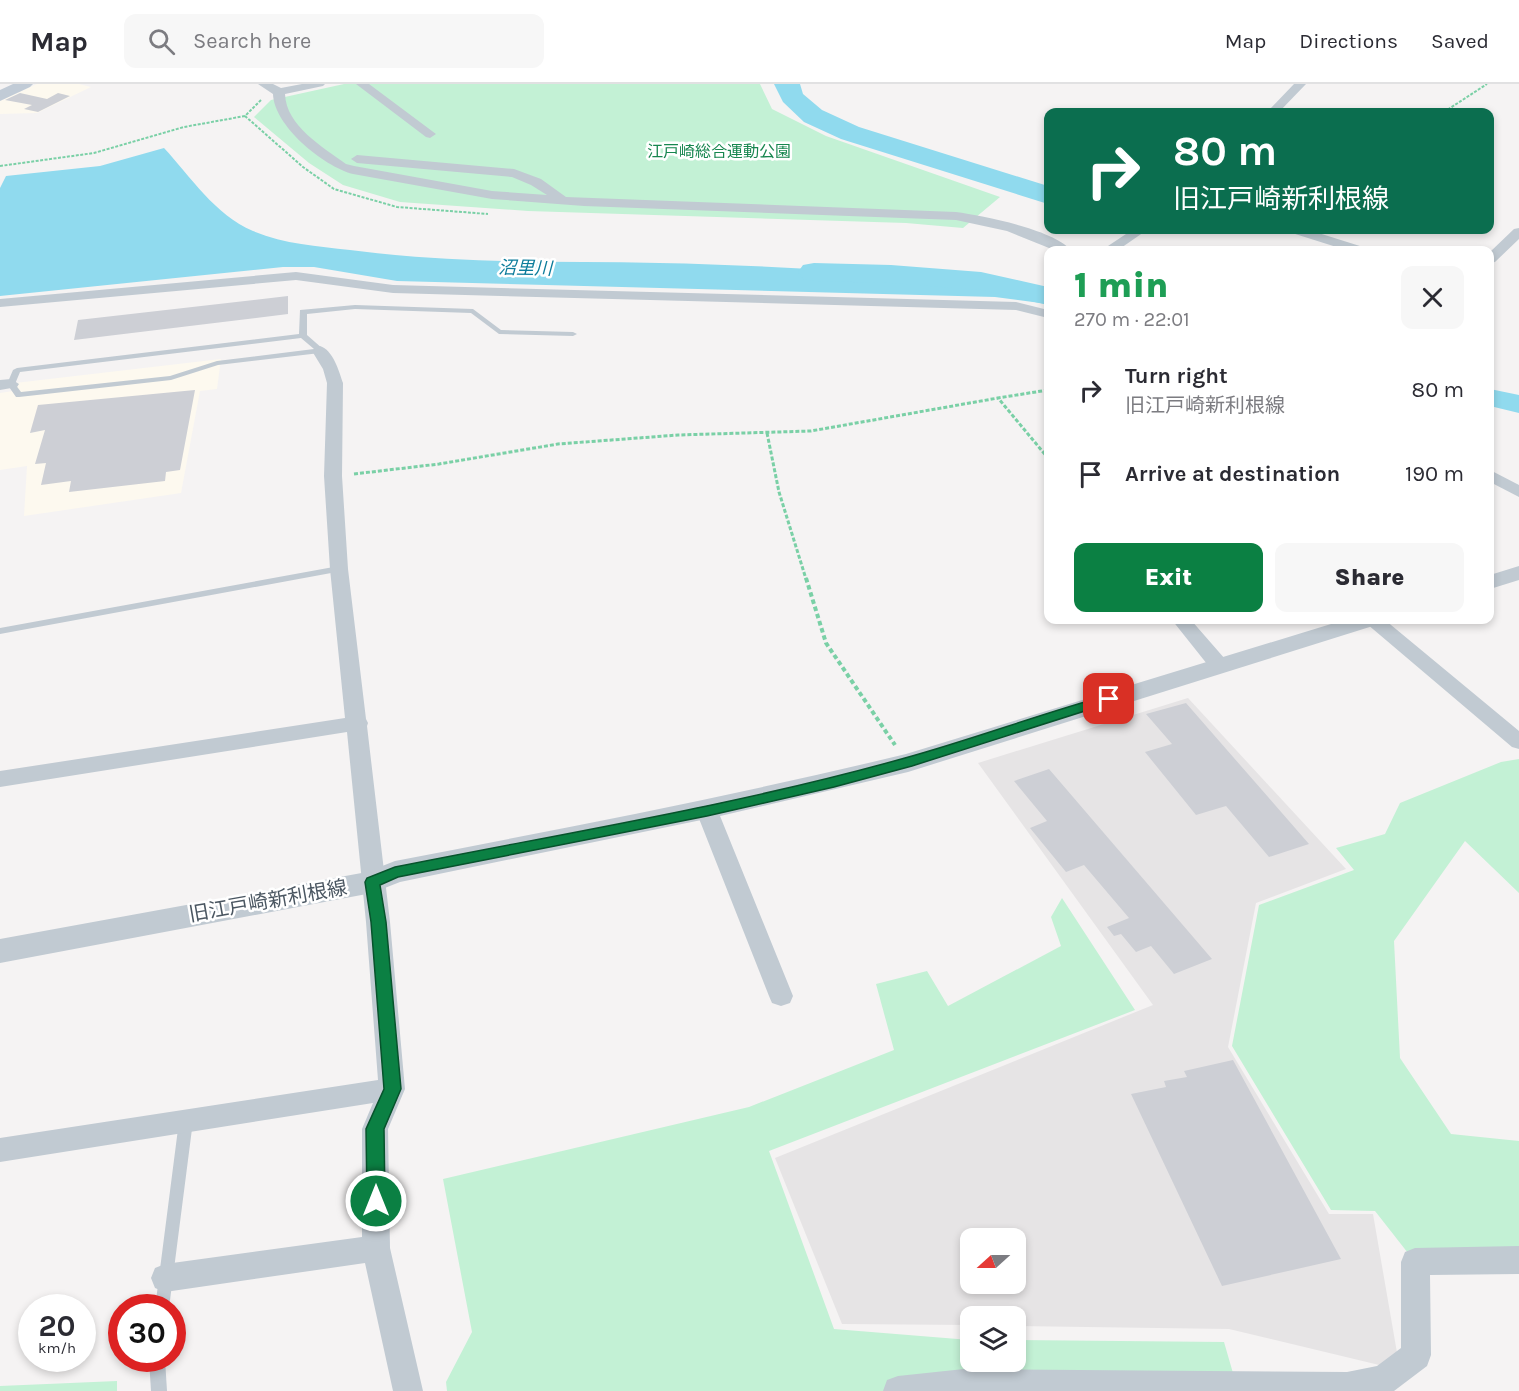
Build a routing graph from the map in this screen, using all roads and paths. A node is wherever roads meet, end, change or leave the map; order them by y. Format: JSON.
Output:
{"nodes":[{"id":1,"x":26,"y":84,"type":"edge"},
{"id":2,"x":264,"y":84,"type":"edge"},
{"id":3,"x":319,"y":84,"type":"edge"},
{"id":4,"x":362,"y":84,"type":"edge"},
{"id":5,"x":1300,"y":84,"type":"edge"},
{"id":6,"x":1488,"y":84,"type":"edge"},
{"id":7,"x":279,"y":92,"type":"junction"},
{"id":8,"x":0,"y":96,"type":"edge"},
{"id":9,"x":1277,"y":108,"type":"edge"},
{"id":10,"x":1450,"y":108,"type":"edge"},
{"id":11,"x":245,"y":116,"type":"dead end"},
{"id":12,"x":430,"y":134,"type":"dead end"},
{"id":13,"x":329,"y":157,"type":"junction"},
{"id":14,"x":0,"y":166,"type":"edge"},
{"id":15,"x":564,"y":200,"type":"junction"},
{"id":16,"x":1519,"y":232,"type":"edge"},
{"id":17,"x":1134,"y":234,"type":"edge"},
{"id":18,"x":1309,"y":234,"type":"edge"},
{"id":19,"x":1056,"y":246,"type":"edge"},
{"id":20,"x":1114,"y":246,"type":"edge"},
{"id":21,"x":1346,"y":246,"type":"edge"},
{"id":22,"x":1513,"y":246,"type":"edge"},
{"id":23,"x":1494,"y":257,"type":"edge"},
{"id":24,"x":0,"y":303,"type":"edge"},
{"id":25,"x":1044,"y":313,"type":"edge"},
{"id":26,"x":573,"y":334,"type":"dead end"},
{"id":27,"x":303,"y":336,"type":"junction"},
{"id":28,"x":320,"y":351,"type":"junction"},
{"id":29,"x":6,"y":384,"type":"edge"},
{"id":30,"x":1044,"y":391,"type":"edge"},
{"id":31,"x":998,"y":398,"type":"junction"},
{"id":32,"x":767,"y":433,"type":"junction"},
{"id":33,"x":1044,"y":453,"type":"edge"},
{"id":34,"x":333,"y":476,"type":"junction"},
{"id":35,"x":1494,"y":477,"type":"edge"},
{"id":36,"x":1519,"y":492,"type":"edge"},
{"id":37,"x":339,"y":569,"type":"junction"},
{"id":38,"x":1519,"y":573,"type":"edge"},
{"id":39,"x":1494,"y":581,"type":"edge"},
{"id":40,"x":1184,"y":624,"type":"edge"},
{"id":41,"x":1354,"y":624,"type":"edge"},
{"id":42,"x":1379,"y":624,"type":"edge"},
{"id":43,"x":0,"y":631,"type":"edge"},
{"id":44,"x":1218,"y":664,"type":"junction"},
{"id":45,"x":358,"y":723,"type":"junction"},
{"id":46,"x":1519,"y":742,"type":"edge"},
{"id":47,"x":908,"y":763,"type":"junction"},
{"id":48,"x":0,"y":779,"type":"edge"},
{"id":49,"x":707,"y":811,"type":"junction"},
{"id":50,"x":372,"y":882,"type":"junction"},
{"id":51,"x":0,"y":951,"type":"edge"},
{"id":52,"x":781,"y":996,"type":"dead end"},
{"id":53,"x":392,"y":1089,"type":"junction"},
{"id":54,"x":186,"y":1120,"type":"junction"},
{"id":55,"x":0,"y":1150,"type":"edge"},
{"id":56,"x":376,"y":1248,"type":"junction"},
{"id":57,"x":1519,"y":1260,"type":"edge"},
{"id":58,"x":165,"y":1278,"type":"junction"},
{"id":59,"x":163,"y":1294,"type":"edge"},
{"id":60,"x":158,"y":1372,"type":"edge"},
{"id":61,"x":159,"y":1391,"type":"edge"},
{"id":62,"x":408,"y":1391,"type":"edge"},
{"id":63,"x":898,"y":1391,"type":"edge"}],
"edges":[{"from":1,"to":8,"type":"main road"},
{"from":2,"to":7,"type":"street"},
{"from":3,"to":7,"type":"street"},
{"from":4,"to":12,"type":"street"},
{"from":5,"to":9,"type":"street"},
{"from":6,"to":10,"type":"path"},
{"from":7,"to":13,"type":"street"},
{"from":11,"to":14,"type":"path"},
{"from":13,"to":15,"type":"street"},
{"from":13,"to":15,"type":"street"},
{"from":15,"to":19,"type":"street"},
{"from":16,"to":22,"type":"street"},
{"from":17,"to":20,"type":"street"},
{"from":18,"to":21,"type":"street"},
{"from":22,"to":23,"type":"street"},
{"from":24,"to":25,"type":"street"},
{"from":26,"to":27,"type":"lane"},
{"from":27,"to":28,"type":"lane"},
{"from":27,"to":29,"type":"lane"},
{"from":28,"to":29,"type":"lane"},
{"from":28,"to":34,"type":"street"},
{"from":30,"to":31,"type":"path"},
{"from":31,"to":32,"type":"path"},
{"from":31,"to":33,"type":"path"},
{"from":32,"to":34,"type":"path"},
{"from":32,"to":47,"type":"path"},
{"from":34,"to":37,"type":"street"},
{"from":35,"to":36,"type":"street"},
{"from":37,"to":43,"type":"lane"},
{"from":37,"to":45,"type":"street"},
{"from":38,"to":39,"type":"street"},
{"from":40,"to":44,"type":"street"},
{"from":41,"to":44,"type":"street","name":"旧江戸崎新利根線"},
{"from":42,"to":46,"type":"street"},
{"from":44,"to":47,"type":"street","name":"旧江戸崎新利根線"},
{"from":45,"to":48,"type":"street"},
{"from":45,"to":50,"type":"street"},
{"from":47,"to":49,"type":"street","name":"旧江戸崎新利根線"},
{"from":49,"to":50,"type":"street","name":"旧江戸崎新利根線"},
{"from":49,"to":52,"type":"street"},
{"from":50,"to":51,"type":"street","name":"旧江戸崎新利根線"},
{"from":50,"to":53,"type":"street"},
{"from":53,"to":54,"type":"street"},
{"from":53,"to":56,"type":"street"},
{"from":54,"to":55,"type":"street"},
{"from":54,"to":58,"type":"lane"},
{"from":56,"to":58,"type":"street"},
{"from":56,"to":62,"type":"street"},
{"from":57,"to":63,"type":"street"},
{"from":58,"to":59,"type":"lane"},
{"from":60,"to":61,"type":"lane"}]}
